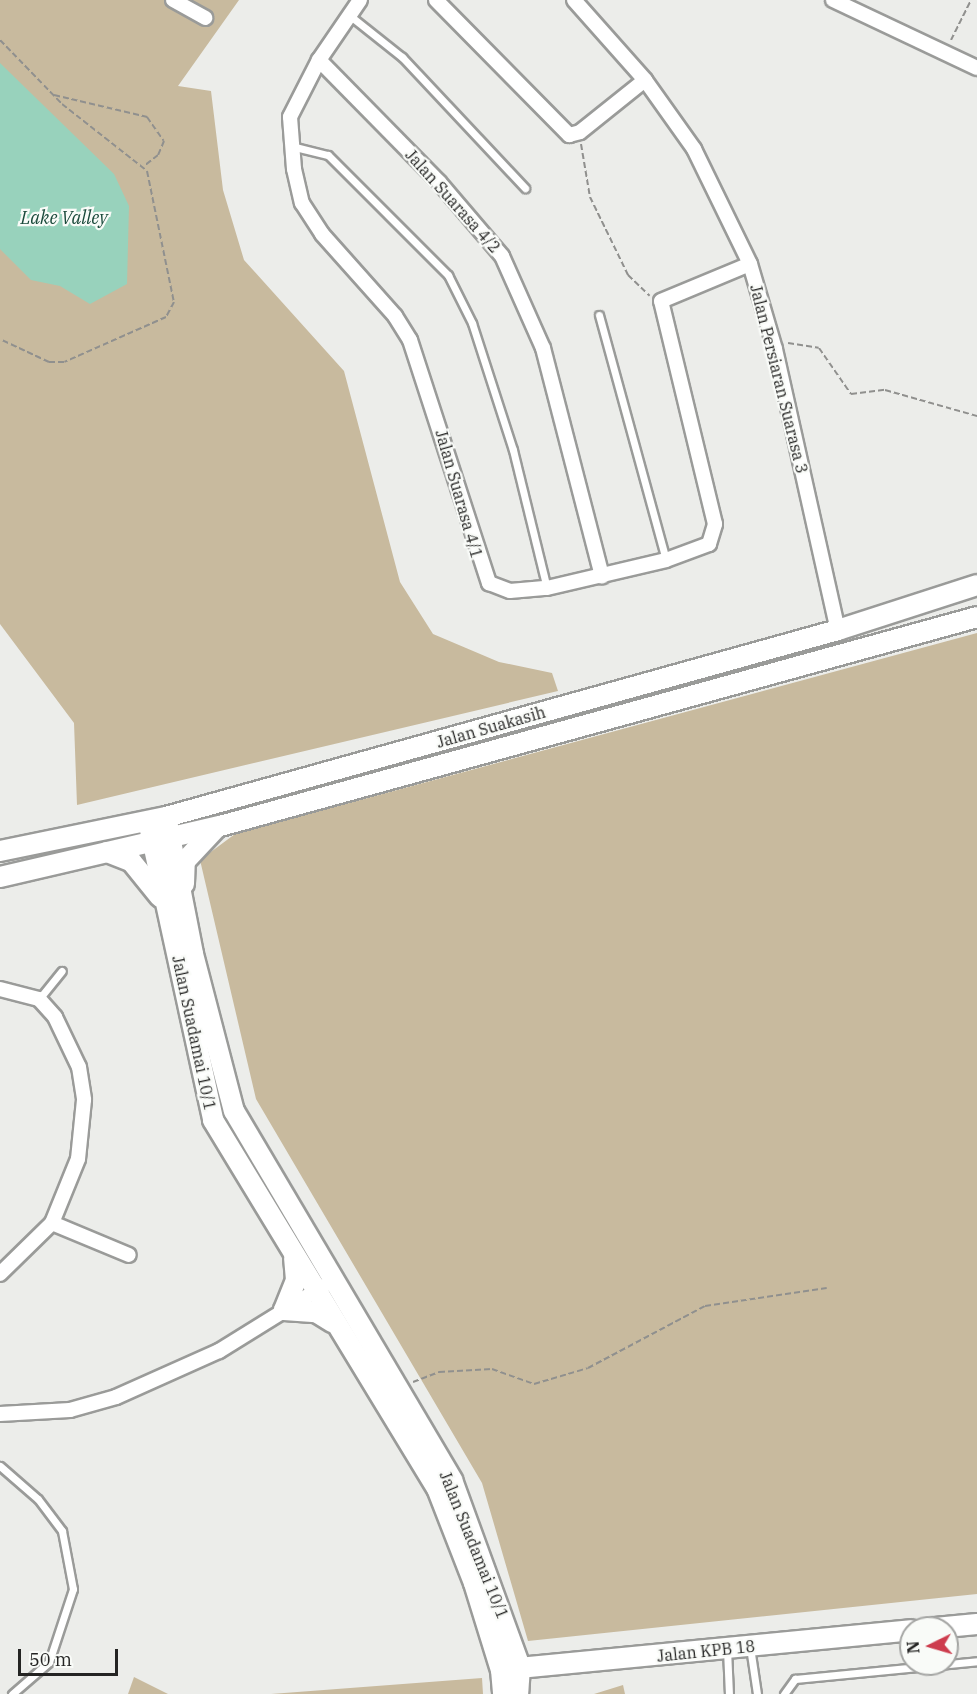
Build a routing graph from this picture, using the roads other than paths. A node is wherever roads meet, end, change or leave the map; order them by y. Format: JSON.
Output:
{"nodes":[{"id":1,"x":173,"y":0,"type":"edge"},
{"id":2,"x":360,"y":0,"type":"edge"},
{"id":3,"x":436,"y":0,"type":"edge"},
{"id":4,"x":574,"y":0,"type":"edge"},
{"id":5,"x":833,"y":0,"type":"edge"},
{"id":6,"x":349,"y":15,"type":"junction"},
{"id":7,"x":205,"y":18,"type":"dead end"},
{"id":8,"x":319,"y":60,"type":"junction"},
{"id":9,"x":977,"y":68,"type":"edge"},
{"id":10,"x":645,"y":80,"type":"junction"},
{"id":11,"x":289,"y":145,"type":"junction"},
{"id":12,"x":525,"y":188,"type":"dead end"},
{"id":13,"x":750,"y":264,"type":"junction"},
{"id":14,"x":599,"y":315,"type":"dead end"},
{"id":15,"x":666,"y":560,"type":"junction"},
{"id":16,"x":602,"y":576,"type":"junction"},
{"id":17,"x":977,"y":585,"type":"edge"},
{"id":18,"x":547,"y":588,"type":"junction"},
{"id":19,"x":977,"y":617,"type":"edge"},
{"id":20,"x":838,"y":630,"type":"junction"},
{"id":21,"x":157,"y":819,"type":"junction"},
{"id":22,"x":220,"y":826,"type":"junction"},
{"id":23,"x":161,"y":841,"type":"junction"},
{"id":24,"x":0,"y":851,"type":"edge"},
{"id":25,"x":107,"y":852,"type":"junction"},
{"id":26,"x":0,"y":877,"type":"edge"},
{"id":27,"x":174,"y":903,"type":"junction"},
{"id":28,"x":62,"y":971,"type":"dead end"},
{"id":29,"x":0,"y":989,"type":"edge"},
{"id":30,"x":39,"y":999,"type":"junction"},
{"id":31,"x":52,"y":1223,"type":"junction"},
{"id":32,"x":129,"y":1255,"type":"dead end"},
{"id":33,"x":294,"y":1258,"type":"junction"},
{"id":34,"x":0,"y":1274,"type":"edge"},
{"id":35,"x":322,"y":1287,"type":"junction"},
{"id":36,"x":284,"y":1310,"type":"junction"},
{"id":37,"x":334,"y":1323,"type":"junction"},
{"id":38,"x":0,"y":1413,"type":"edge"},
{"id":39,"x":0,"y":1466,"type":"edge"},
{"id":40,"x":977,"y":1624,"type":"edge"},
{"id":41,"x":959,"y":1626,"type":"edge"},
{"id":42,"x":899,"y":1631,"type":"edge"},
{"id":43,"x":750,"y":1647,"type":"junction"},
{"id":44,"x":727,"y":1649,"type":"junction"},
{"id":45,"x":977,"y":1661,"type":"edge"},
{"id":46,"x":511,"y":1669,"type":"junction"},
{"id":47,"x":12,"y":1694,"type":"edge"},
{"id":48,"x":503,"y":1694,"type":"edge"},
{"id":49,"x":518,"y":1694,"type":"edge"},
{"id":50,"x":729,"y":1694,"type":"edge"},
{"id":51,"x":757,"y":1694,"type":"edge"},
{"id":52,"x":784,"y":1694,"type":"edge"}],
"edges":[{"from":1,"to":7,"type":"street"},
{"from":2,"to":6,"type":"street","name":"Jalan Suarasa 4/1"},
{"from":3,"to":10,"type":"street"},
{"from":4,"to":10,"type":"street","name":"Jalan Persiaran Suarasa 3"},
{"from":5,"to":9,"type":"street"},
{"from":6,"to":8,"type":"street","name":"Jalan Suarasa 4/1"},
{"from":6,"to":12,"type":"lane"},
{"from":8,"to":11,"type":"street","name":"Jalan Suarasa 4/1"},
{"from":8,"to":16,"type":"street","name":"Jalan Suarasa 4/2"},
{"from":10,"to":13,"type":"street","name":"Jalan Persiaran Suarasa 3"},
{"from":11,"to":18,"type":"lane"},
{"from":11,"to":18,"type":"street","name":"Jalan Suarasa 4/1"},
{"from":13,"to":15,"type":"street","name":"Jalan Suarasa 4/1"},
{"from":13,"to":20,"type":"street","name":"Jalan Persiaran Suarasa 3"},
{"from":14,"to":15,"type":"lane"},
{"from":15,"to":16,"type":"street","name":"Jalan Suarasa 4/1"},
{"from":16,"to":18,"type":"street","name":"Jalan Suarasa 4/1"},
{"from":17,"to":20,"type":"street","name":"Jalan Suakasih"},
{"from":19,"to":22,"type":"street","name":"Jalan Suakasih"},
{"from":20,"to":21,"type":"street","name":"Jalan Suakasih"},
{"from":21,"to":23,"type":"street","name":"Jalan Suadamai 10/1"},
{"from":21,"to":24,"type":"street","name":"Jalan Suakasih"},
{"from":22,"to":23,"type":"street","name":"Jalan Suakasih"},
{"from":22,"to":27,"type":"street"},
{"from":23,"to":25,"type":"street","name":"Jalan Suakasih"},
{"from":23,"to":27,"type":"street","name":"Jalan Suadamai 10/1"},
{"from":25,"to":26,"type":"street","name":"Jalan Suakasih"},
{"from":25,"to":27,"type":"street"},
{"from":27,"to":33,"type":"street","name":"Jalan Suadamai 10/1"},
{"from":27,"to":35,"type":"street","name":"Jalan Suadamai 10/1"},
{"from":28,"to":30,"type":"lane"},
{"from":29,"to":30,"type":"street"},
{"from":30,"to":31,"type":"street"},
{"from":31,"to":32,"type":"street"},
{"from":31,"to":34,"type":"street"},
{"from":33,"to":35,"type":"street","name":"Jalan Suadamai 10/1"},
{"from":33,"to":36,"type":"street"},
{"from":35,"to":36,"type":"street"},
{"from":35,"to":37,"type":"street","name":"Jalan Suadamai 10/1"},
{"from":35,"to":46,"type":"street","name":"Jalan Suadamai 10/1"},
{"from":36,"to":37,"type":"street"},
{"from":36,"to":38,"type":"street"},
{"from":37,"to":46,"type":"street","name":"Jalan Suadamai 10/1"},
{"from":39,"to":47,"type":"lane"},
{"from":40,"to":41,"type":"street"},
{"from":42,"to":43,"type":"street","name":"Jalan KPB 18"},
{"from":43,"to":44,"type":"street","name":"Jalan KPB 18"},
{"from":43,"to":51,"type":"lane"},
{"from":44,"to":46,"type":"street","name":"Jalan KPB 18"},
{"from":44,"to":50,"type":"lane"},
{"from":45,"to":52,"type":"lane"},
{"from":46,"to":48,"type":"street","name":"Jalan Suadamai 10/1"},
{"from":46,"to":49,"type":"street","name":"Jalan Suadamai 10/1"}]}
